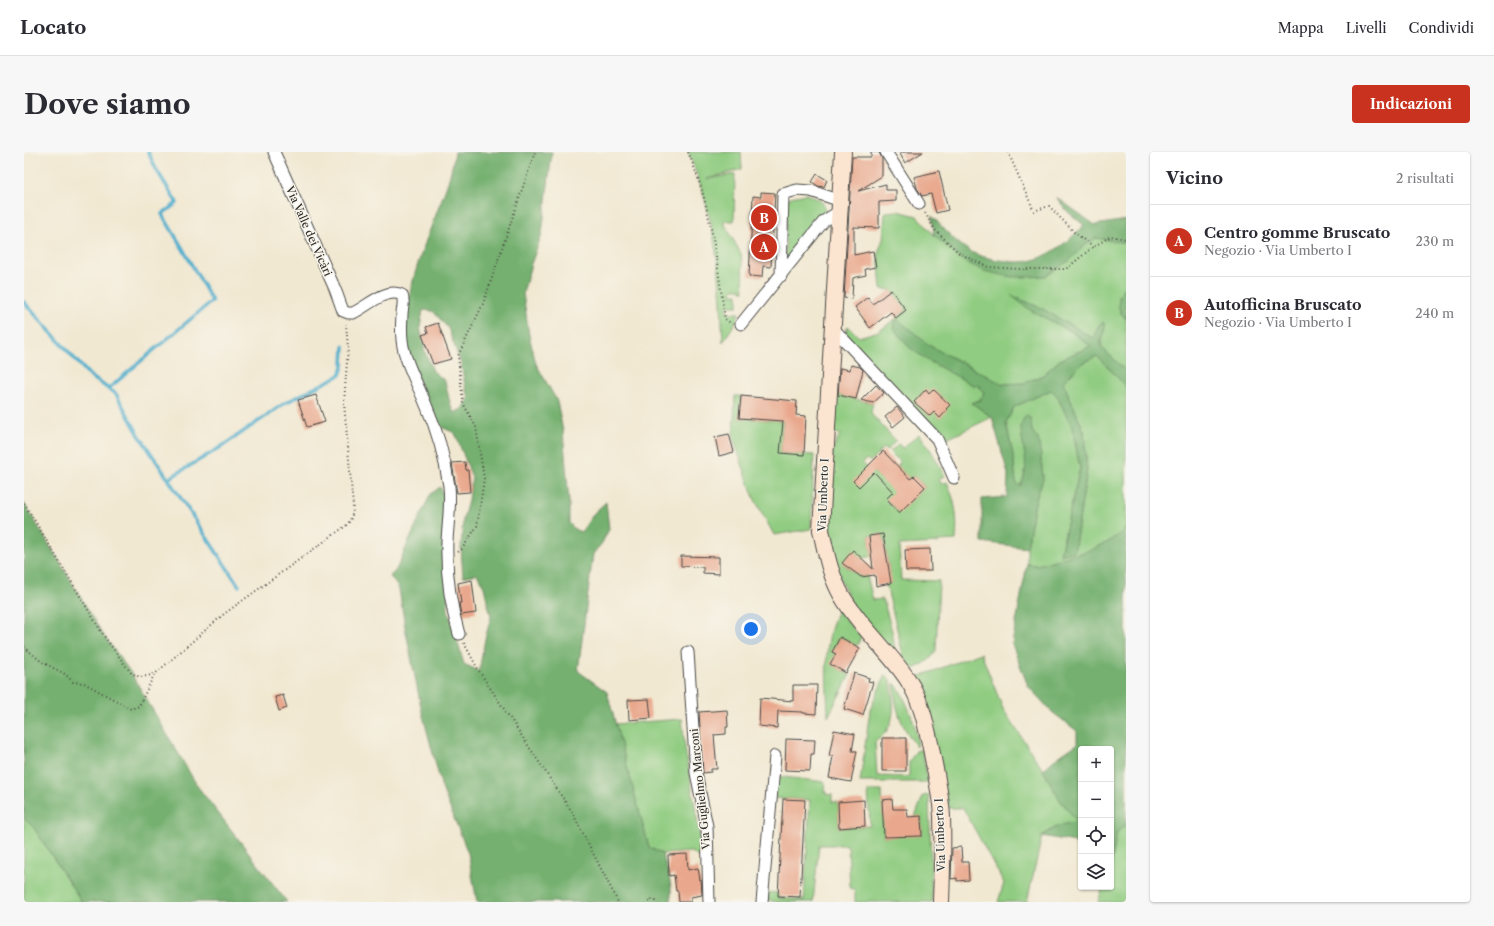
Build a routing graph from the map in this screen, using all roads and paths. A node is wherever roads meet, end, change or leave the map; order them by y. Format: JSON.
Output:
{"nodes":[{"id":1,"x":274,"y":152,"type":"edge"},
{"id":2,"x":535,"y":152,"type":"edge"},
{"id":3,"x":688,"y":152,"type":"edge"},
{"id":4,"x":843,"y":152,"type":"edge"},
{"id":5,"x":886,"y":152,"type":"edge"},
{"id":6,"x":1008,"y":152,"type":"edge"},
{"id":7,"x":919,"y":204,"type":"joint"},
{"id":8,"x":840,"y":206,"type":"junction"},
{"id":9,"x":1126,"y":239,"type":"edge"},
{"id":10,"x":1093,"y":247,"type":"junction"},
{"id":11,"x":781,"y":276,"type":"junction"},
{"id":12,"x":343,"y":311,"type":"junction"},
{"id":13,"x":741,"y":324,"type":"joint"},
{"id":14,"x":832,"y":327,"type":"junction"},
{"id":15,"x":954,"y":478,"type":"dead end"},
{"id":16,"x":24,"y":503,"type":"edge"},
{"id":17,"x":448,"y":559,"type":"junction"},
{"id":18,"x":459,"y":634,"type":"joint"},
{"id":19,"x":24,"y":647,"type":"edge"},
{"id":20,"x":688,"y":652,"type":"dead end"},
{"id":21,"x":156,"y":673,"type":"junction"},
{"id":22,"x":775,"y":756,"type":"dead end"},
{"id":23,"x":618,"y":902,"type":"edge"},
{"id":24,"x":649,"y":902,"type":"edge"},
{"id":25,"x":658,"y":902,"type":"edge"},
{"id":26,"x":709,"y":902,"type":"edge"},
{"id":27,"x":762,"y":902,"type":"edge"},
{"id":28,"x":941,"y":902,"type":"edge"}],
"edges":[{"from":1,"to":12,"type":"street","name":"Via Valle dei Vicàri"},
{"from":2,"to":17,"type":"path"},
{"from":3,"to":13,"type":"path"},
{"from":4,"to":8,"type":"main road","name":"Via Umberto I"},
{"from":5,"to":7,"type":"street"},
{"from":6,"to":10,"type":"path"},
{"from":7,"to":10,"type":"path"},
{"from":8,"to":11,"type":"street"},
{"from":8,"to":11,"type":"street"},
{"from":8,"to":14,"type":"main road","name":"Via Umberto I"},
{"from":9,"to":10,"type":"path"},
{"from":11,"to":13,"type":"street"},
{"from":12,"to":17,"type":"street"},
{"from":12,"to":21,"type":"path"},
{"from":14,"to":15,"type":"street"},
{"from":14,"to":28,"type":"main road","name":"Via Umberto I"},
{"from":16,"to":21,"type":"path"},
{"from":17,"to":18,"type":"street"},
{"from":18,"to":23,"type":"path"},
{"from":19,"to":21,"type":"path"},
{"from":20,"to":26,"type":"street","name":"Via Guglielmo Marconi"},
{"from":22,"to":27,"type":"street"},
{"from":24,"to":25,"type":"path"}]}
